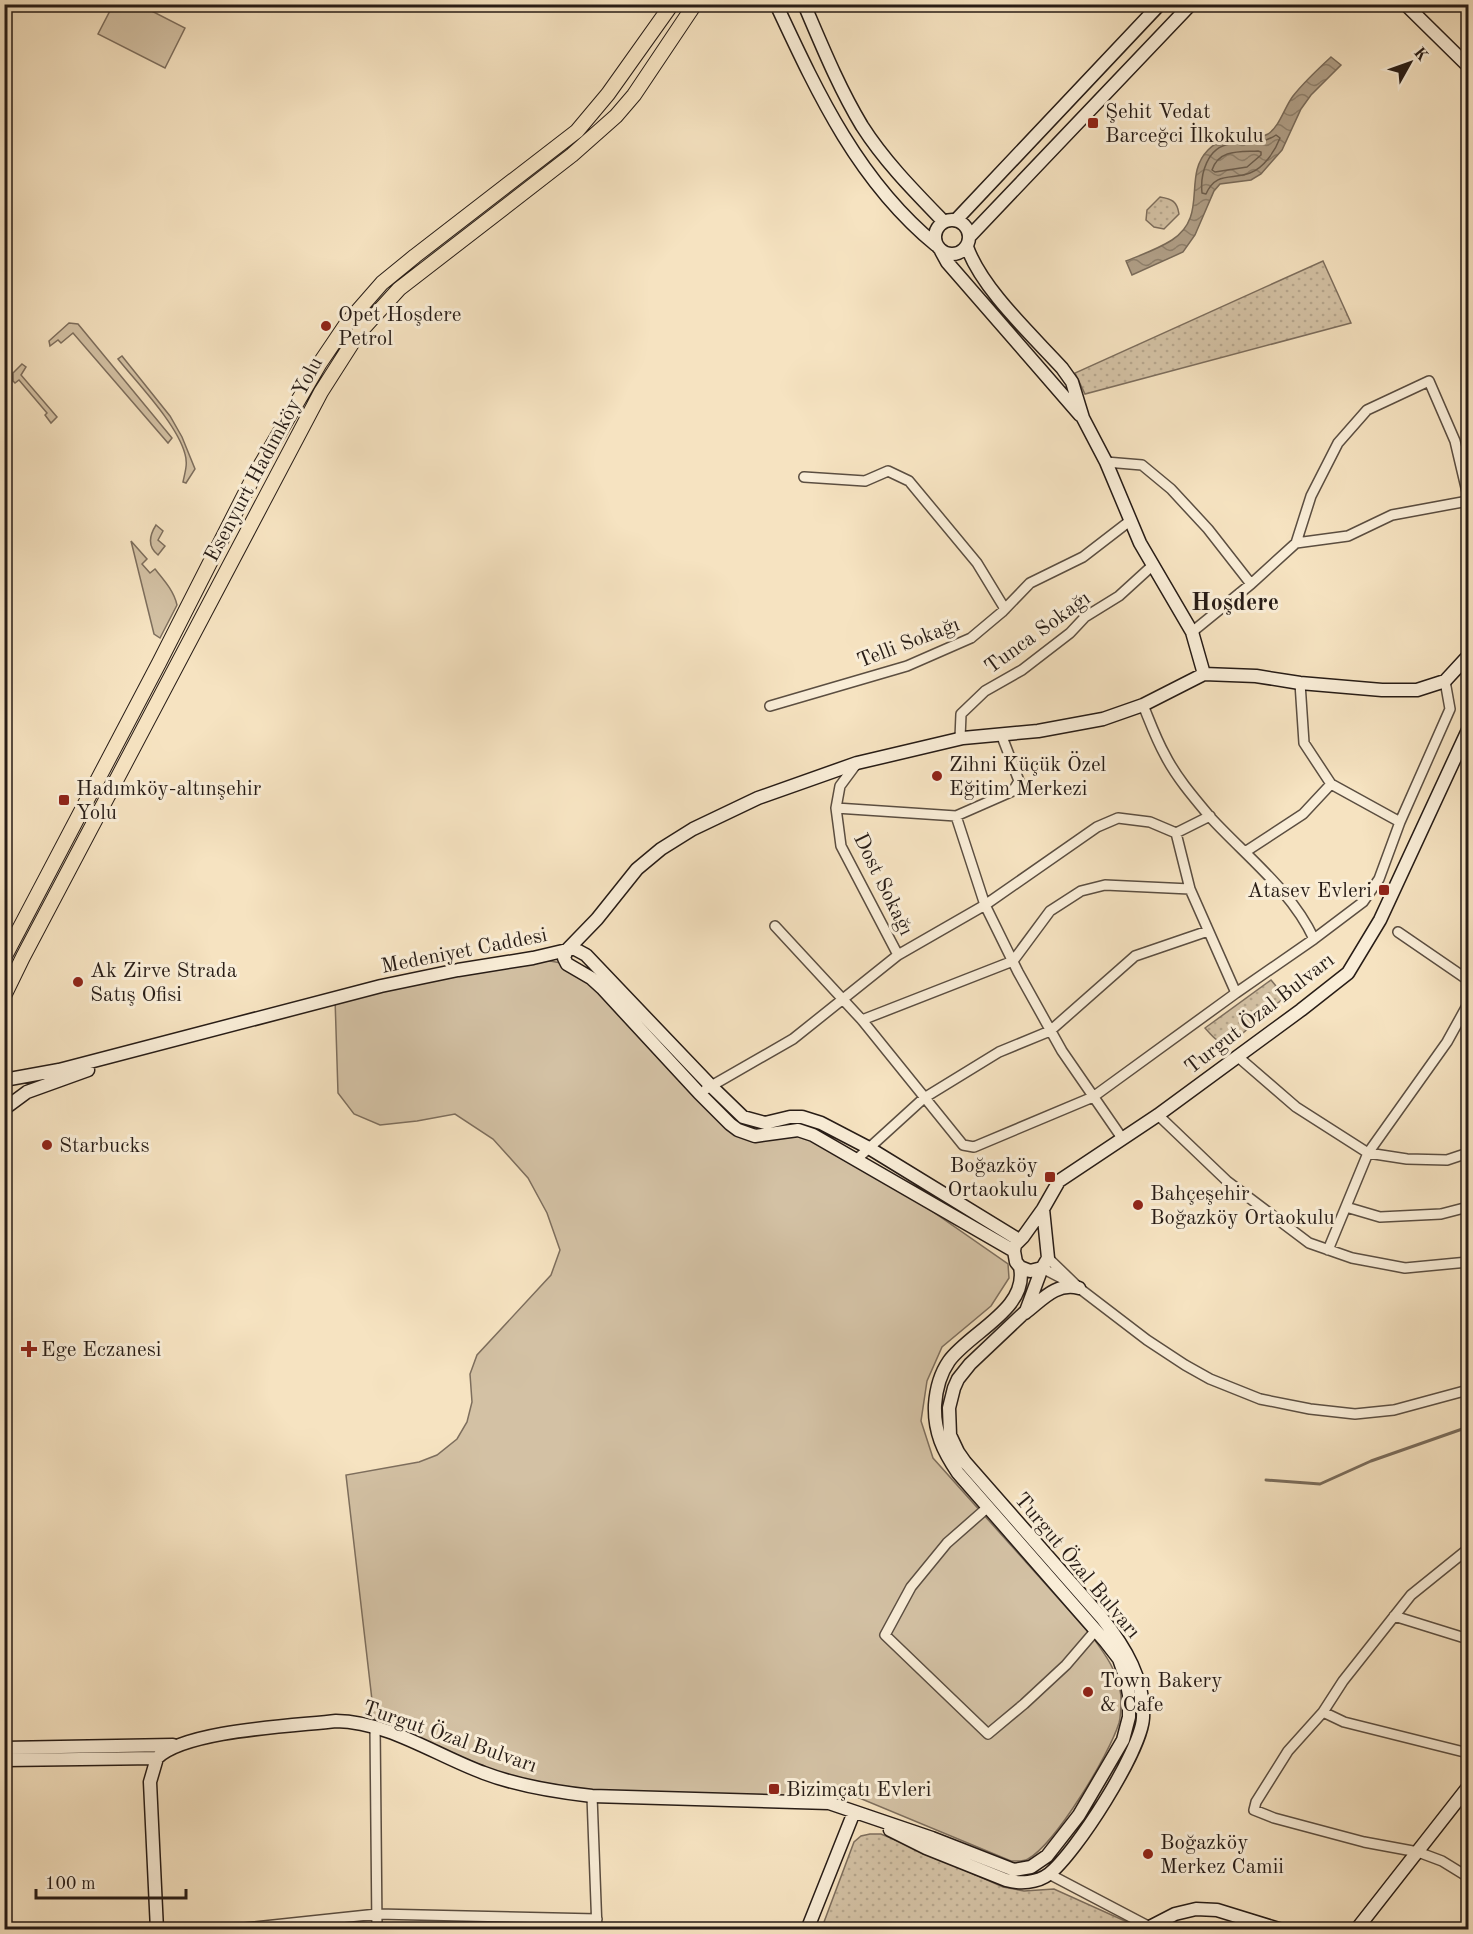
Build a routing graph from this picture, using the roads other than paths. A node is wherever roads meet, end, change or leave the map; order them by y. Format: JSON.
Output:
{"nodes":[{"id":1,"x":672,"y":4,"type":"edge"},
{"id":2,"x":695,"y":4,"type":"edge"},
{"id":3,"x":776,"y":4,"type":"edge"},
{"id":4,"x":804,"y":4,"type":"edge"},
{"id":5,"x":1160,"y":4,"type":"edge"},
{"id":6,"x":1191,"y":4,"type":"edge"},
{"id":7,"x":1405,"y":4,"type":"edge"},
{"id":8,"x":1468,"y":66,"type":"edge"},
{"id":9,"x":950,"y":221,"type":"junction"},
{"id":10,"x":968,"y":242,"type":"junction"},
{"id":11,"x":939,"y":248,"type":"junction"},
{"id":12,"x":308,"y":384,"type":"junction"},
{"id":13,"x":321,"y":392,"type":"junction"},
{"id":14,"x":1083,"y":418,"type":"junction"},
{"id":15,"x":1106,"y":462,"type":"junction"},
{"id":16,"x":804,"y":477,"type":"dead end"},
{"id":17,"x":1468,"y":496,"type":"edge"},
{"id":18,"x":1468,"y":501,"type":"edge"},
{"id":19,"x":1131,"y":520,"type":"junction"},
{"id":20,"x":1296,"y":543,"type":"junction"},
{"id":21,"x":1153,"y":565,"type":"junction"},
{"id":22,"x":1251,"y":584,"type":"junction"},
{"id":23,"x":1005,"y":609,"type":"junction"},
{"id":24,"x":1192,"y":632,"type":"junction"},
{"id":25,"x":1468,"y":656,"type":"edge"},
{"id":26,"x":1204,"y":674,"type":"junction"},
{"id":27,"x":1445,"y":681,"type":"junction"},
{"id":28,"x":1300,"y":683,"type":"junction"},
{"id":29,"x":1143,"y":705,"type":"junction"},
{"id":30,"x":770,"y":706,"type":"dead end"},
{"id":31,"x":1468,"y":730,"type":"edge"},
{"id":32,"x":1001,"y":734,"type":"junction"},
{"id":33,"x":960,"y":738,"type":"junction"},
{"id":34,"x":1464,"y":753,"type":"edge"},
{"id":35,"x":857,"y":763,"type":"junction"},
{"id":36,"x":1331,"y":784,"type":"junction"},
{"id":37,"x":836,"y":808,"type":"junction"},
{"id":38,"x":956,"y":816,"type":"junction"},
{"id":39,"x":1210,"y":816,"type":"junction"},
{"id":40,"x":1400,"y":822,"type":"junction"},
{"id":41,"x":1176,"y":833,"type":"junction"},
{"id":42,"x":1245,"y":852,"type":"junction"},
{"id":43,"x":1190,"y":889,"type":"junction"},
{"id":44,"x":985,"y":904,"type":"junction"},
{"id":45,"x":775,"y":926,"type":"dead end"},
{"id":46,"x":1208,"y":931,"type":"junction"},
{"id":47,"x":1398,"y":932,"type":"dead end"},
{"id":48,"x":1314,"y":939,"type":"junction"},
{"id":49,"x":567,"y":950,"type":"junction"},
{"id":50,"x":898,"y":955,"type":"junction"},
{"id":51,"x":4,"y":958,"type":"edge"},
{"id":52,"x":1013,"y":961,"type":"junction"},
{"id":53,"x":1468,"y":980,"type":"edge"},
{"id":54,"x":1236,"y":993,"type":"junction"},
{"id":55,"x":4,"y":996,"type":"edge"},
{"id":56,"x":842,"y":998,"type":"junction"},
{"id":57,"x":1468,"y":1004,"type":"edge"},
{"id":58,"x":862,"y":1020,"type":"junction"},
{"id":59,"x":1050,"y":1031,"type":"junction"},
{"id":60,"x":166,"y":1043,"type":"junction"},
{"id":61,"x":1237,"y":1056,"type":"junction"},
{"id":62,"x":4,"y":1080,"type":"edge"},
{"id":63,"x":711,"y":1086,"type":"junction"},
{"id":64,"x":699,"y":1094,"type":"junction"},
{"id":65,"x":1093,"y":1097,"type":"junction"},
{"id":66,"x":924,"y":1098,"type":"junction"},
{"id":67,"x":4,"y":1109,"type":"edge"},
{"id":68,"x":1158,"y":1115,"type":"junction"},
{"id":69,"x":1122,"y":1138,"type":"junction"},
{"id":70,"x":869,"y":1148,"type":"junction"},
{"id":71,"x":1368,"y":1153,"type":"junction"},
{"id":72,"x":1468,"y":1153,"type":"edge"},
{"id":73,"x":857,"y":1159,"type":"junction"},
{"id":74,"x":1346,"y":1207,"type":"junction"},
{"id":75,"x":1468,"y":1207,"type":"edge"},
{"id":76,"x":1042,"y":1209,"type":"junction"},
{"id":77,"x":1045,"y":1241,"type":"junction"},
{"id":78,"x":1019,"y":1242,"type":"junction"},
{"id":79,"x":1329,"y":1250,"type":"junction"},
{"id":80,"x":1468,"y":1262,"type":"edge"},
{"id":81,"x":1045,"y":1263,"type":"junction"},
{"id":82,"x":1020,"y":1266,"type":"junction"},
{"id":83,"x":1078,"y":1288,"type":"junction"},
{"id":84,"x":1022,"y":1315,"type":"junction"},
{"id":85,"x":1468,"y":1390,"type":"edge"},
{"id":86,"x":988,"y":1507,"type":"junction"},
{"id":87,"x":1468,"y":1549,"type":"edge"},
{"id":88,"x":1394,"y":1616,"type":"junction"},
{"id":89,"x":1096,"y":1630,"type":"junction"},
{"id":90,"x":1468,"y":1639,"type":"edge"},
{"id":91,"x":1323,"y":1712,"type":"junction"},
{"id":92,"x":375,"y":1726,"type":"junction"},
{"id":93,"x":177,"y":1745,"type":"junction"},
{"id":94,"x":4,"y":1748,"type":"edge"},
{"id":95,"x":1468,"y":1753,"type":"edge"},
{"id":96,"x":157,"y":1758,"type":"junction"},
{"id":97,"x":4,"y":1760,"type":"edge"},
{"id":98,"x":1468,"y":1787,"type":"edge"},
{"id":99,"x":592,"y":1796,"type":"junction"},
{"id":100,"x":854,"y":1812,"type":"junction"},
{"id":101,"x":1418,"y":1852,"type":"junction"},
{"id":102,"x":1049,"y":1874,"type":"junction"},
{"id":103,"x":1468,"y":1877,"type":"edge"},
{"id":104,"x":377,"y":1914,"type":"junction"},
{"id":105,"x":597,"y":1919,"type":"junction"},
{"id":106,"x":1146,"y":1928,"type":"edge"},
{"id":107,"x":157,"y":1929,"type":"edge"},
{"id":108,"x":225,"y":1929,"type":"edge"},
{"id":109,"x":377,"y":1929,"type":"edge"},
{"id":110,"x":597,"y":1929,"type":"edge"},
{"id":111,"x":807,"y":1929,"type":"edge"},
{"id":112,"x":1282,"y":1929,"type":"edge"},
{"id":113,"x":1356,"y":1929,"type":"edge"}],
"edges":[{"from":1,"to":12,"type":"main road","name":"Esenyurt Hadımköy Yolu"},
{"from":2,"to":13,"type":"main road","name":"Esenyurt Hadımköy Yolu"},
{"from":3,"to":11,"type":"street"},
{"from":4,"to":9,"type":"street"},
{"from":5,"to":9,"type":"street"},
{"from":6,"to":10,"type":"street"},
{"from":7,"to":8,"type":"street"},
{"from":9,"to":10,"type":"street"},
{"from":9,"to":11,"type":"street"},
{"from":10,"to":11,"type":"street"},
{"from":10,"to":14,"type":"street"},
{"from":11,"to":14,"type":"street"},
{"from":12,"to":13,"type":"main road"},
{"from":12,"to":51,"type":"main road","name":"Esenyurt Hadımköy Yolu"},
{"from":13,"to":55,"type":"main road","name":"Esenyurt Hadımköy Yolu"},
{"from":14,"to":15,"type":"street"},
{"from":15,"to":19,"type":"street"},
{"from":15,"to":22,"type":"street"},
{"from":16,"to":23,"type":"street"},
{"from":17,"to":20,"type":"street"},
{"from":18,"to":20,"type":"street"},
{"from":19,"to":21,"type":"street"},
{"from":19,"to":23,"type":"street","name":"Telli Sokağı"},
{"from":20,"to":22,"type":"street"},
{"from":21,"to":24,"type":"street"},
{"from":21,"to":33,"type":"street","name":"Tunca Sokağı"},
{"from":22,"to":24,"type":"street"},
{"from":23,"to":30,"type":"street","name":"Telli Sokağı"},
{"from":24,"to":26,"type":"street"},
{"from":25,"to":27,"type":"street"},
{"from":26,"to":28,"type":"street"},
{"from":26,"to":29,"type":"street","name":"Medeniyet Caddesi"},
{"from":27,"to":28,"type":"street"},
{"from":27,"to":40,"type":"street"},
{"from":28,"to":36,"type":"street"},
{"from":29,"to":32,"type":"street","name":"Medeniyet Caddesi"},
{"from":29,"to":39,"type":"street"},
{"from":31,"to":34,"type":"street","name":"Turgut Özal Bulvarı"},
{"from":32,"to":33,"type":"street","name":"Medeniyet Caddesi"},
{"from":32,"to":38,"type":"street"},
{"from":33,"to":35,"type":"street","name":"Medeniyet Caddesi"},
{"from":34,"to":61,"type":"street","name":"Turgut Özal Bulvarı"},
{"from":35,"to":37,"type":"street","name":"Dost Sokağı"},
{"from":35,"to":49,"type":"street","name":"Medeniyet Caddesi"},
{"from":36,"to":40,"type":"street"},
{"from":36,"to":42,"type":"street"},
{"from":37,"to":38,"type":"street"},
{"from":37,"to":50,"type":"street","name":"Dost Sokağı"},
{"from":38,"to":44,"type":"street"},
{"from":39,"to":41,"type":"street"},
{"from":39,"to":42,"type":"street"},
{"from":40,"to":48,"type":"street"},
{"from":41,"to":43,"type":"street"},
{"from":41,"to":44,"type":"street"},
{"from":42,"to":48,"type":"street"},
{"from":43,"to":46,"type":"street"},
{"from":43,"to":52,"type":"street"},
{"from":44,"to":50,"type":"street"},
{"from":44,"to":52,"type":"street"},
{"from":45,"to":56,"type":"street"},
{"from":46,"to":54,"type":"street"},
{"from":46,"to":59,"type":"street"},
{"from":47,"to":53,"type":"street"},
{"from":48,"to":54,"type":"street"},
{"from":49,"to":60,"type":"street","name":"Medeniyet Caddesi"},
{"from":49,"to":63,"type":"street"},
{"from":49,"to":64,"type":"street"},
{"from":50,"to":56,"type":"street"},
{"from":52,"to":58,"type":"street"},
{"from":52,"to":59,"type":"street"},
{"from":54,"to":65,"type":"street"},
{"from":56,"to":58,"type":"street"},
{"from":56,"to":63,"type":"street"},
{"from":57,"to":71,"type":"street"},
{"from":58,"to":66,"type":"street"},
{"from":59,"to":65,"type":"street"},
{"from":59,"to":66,"type":"street"},
{"from":60,"to":62,"type":"street"},
{"from":60,"to":67,"type":"street"},
{"from":61,"to":68,"type":"street","name":"Turgut Özal Bulvarı"},
{"from":61,"to":71,"type":"street"},
{"from":63,"to":64,"type":"street"},
{"from":63,"to":70,"type":"street"},
{"from":64,"to":73,"type":"street"},
{"from":65,"to":66,"type":"street"},
{"from":65,"to":69,"type":"street"},
{"from":66,"to":70,"type":"street"},
{"from":68,"to":69,"type":"street","name":"Turgut Özal Bulvarı"},
{"from":68,"to":79,"type":"street"},
{"from":69,"to":76,"type":"street","name":"Turgut Özal Bulvarı"},
{"from":70,"to":73,"type":"street"},
{"from":70,"to":78,"type":"street"},
{"from":71,"to":72,"type":"street"},
{"from":71,"to":74,"type":"street"},
{"from":73,"to":78,"type":"street"},
{"from":74,"to":75,"type":"street"},
{"from":74,"to":79,"type":"street"},
{"from":76,"to":77,"type":"street"},
{"from":76,"to":78,"type":"street","name":"Turgut Özal Bulvarı"},
{"from":77,"to":78,"type":"street"},
{"from":77,"to":81,"type":"street"},
{"from":78,"to":82,"type":"street"},
{"from":79,"to":80,"type":"street"},
{"from":81,"to":82,"type":"street"},
{"from":81,"to":83,"type":"street"},
{"from":81,"to":84,"type":"street","name":"Turgut Özal Bulvarı"},
{"from":82,"to":86,"type":"street","name":"Turgut Özal Bulvarı"},
{"from":83,"to":84,"type":"street"},
{"from":83,"to":85,"type":"street"},
{"from":84,"to":102,"type":"street","name":"Turgut Özal Bulvarı"},
{"from":86,"to":89,"type":"street","name":"Turgut Özal Bulvarı"},
{"from":86,"to":89,"type":"street"},
{"from":87,"to":88,"type":"street"},
{"from":88,"to":90,"type":"street"},
{"from":88,"to":91,"type":"street"},
{"from":89,"to":100,"type":"street","name":"Turgut Özal Bulvarı"},
{"from":91,"to":95,"type":"street"},
{"from":91,"to":101,"type":"street"},
{"from":92,"to":93,"type":"street","name":"Turgut Özal Bulvarı"},
{"from":92,"to":99,"type":"street","name":"Turgut Özal Bulvarı"},
{"from":92,"to":104,"type":"street"},
{"from":93,"to":94,"type":"street","name":"Turgut Özal Bulvarı"},
{"from":93,"to":96,"type":"street","name":"Turgut Özal Bulvarı"},
{"from":96,"to":97,"type":"street"},
{"from":96,"to":107,"type":"street"},
{"from":98,"to":101,"type":"street"},
{"from":99,"to":100,"type":"street","name":"Turgut Özal Bulvarı"},
{"from":99,"to":105,"type":"street"},
{"from":100,"to":102,"type":"street","name":"Turgut Özal Bulvarı"},
{"from":100,"to":111,"type":"street"},
{"from":101,"to":103,"type":"street"},
{"from":101,"to":113,"type":"street"},
{"from":102,"to":106,"type":"street"},
{"from":104,"to":105,"type":"street"},
{"from":104,"to":108,"type":"street"},
{"from":104,"to":109,"type":"street"},
{"from":105,"to":110,"type":"street"},
{"from":106,"to":112,"type":"street"}]}
